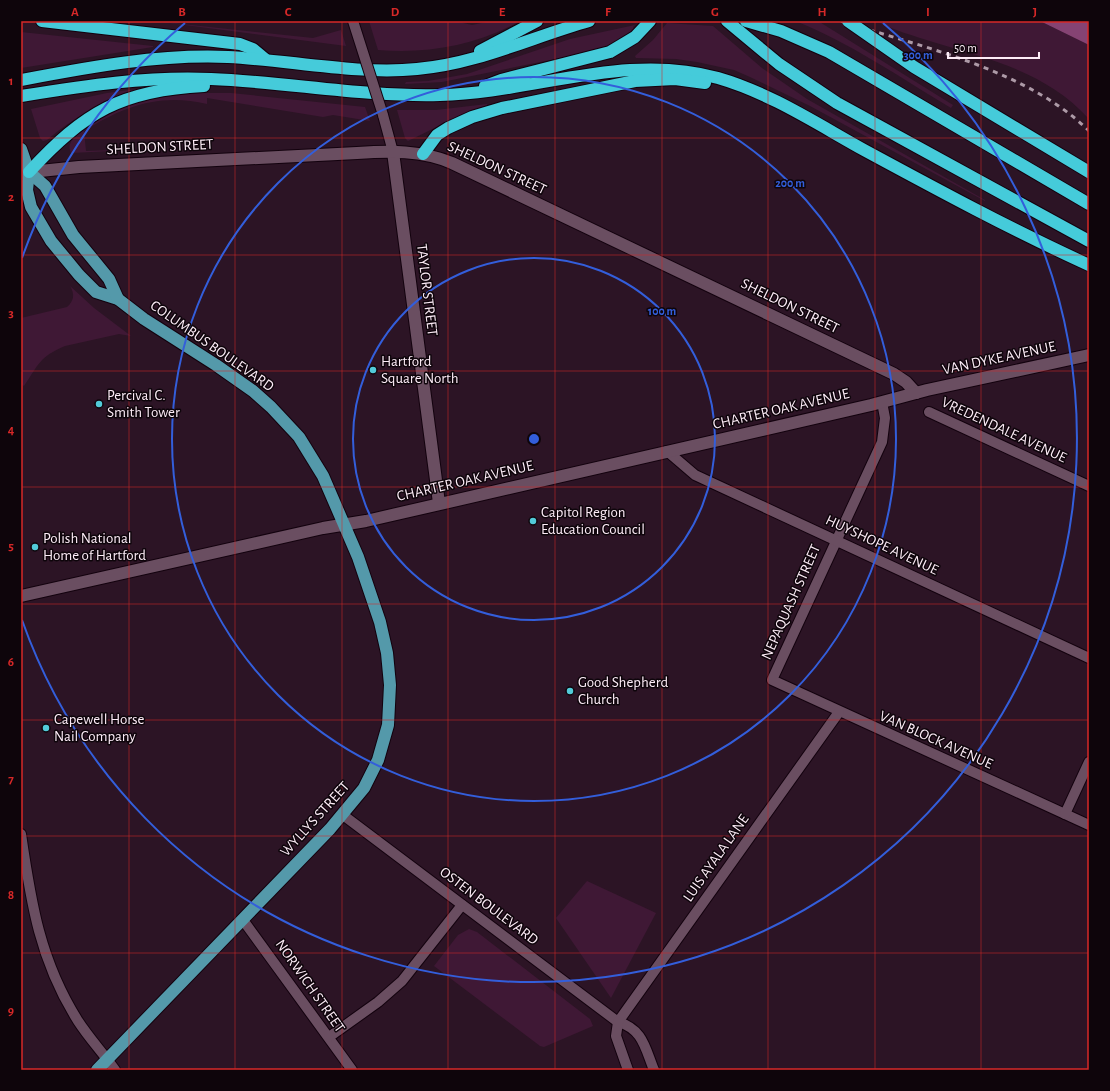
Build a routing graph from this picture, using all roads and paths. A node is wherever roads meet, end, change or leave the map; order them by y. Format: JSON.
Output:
{"nodes":[{"id":1,"x":42,"y":21,"type":"edge"},
{"id":2,"x":353,"y":21,"type":"edge"},
{"id":3,"x":537,"y":21,"type":"edge"},
{"id":4,"x":589,"y":21,"type":"edge"},
{"id":5,"x":650,"y":21,"type":"edge"},
{"id":6,"x":727,"y":21,"type":"edge"},
{"id":7,"x":746,"y":21,"type":"edge"},
{"id":8,"x":848,"y":21,"type":"edge"},
{"id":9,"x":265,"y":59,"type":"junction"},
{"id":10,"x":465,"y":61,"type":"junction"},
{"id":11,"x":21,"y":80,"type":"edge"},
{"id":12,"x":231,"y":80,"type":"junction"},
{"id":13,"x":747,"y":88,"type":"junction"},
{"id":14,"x":465,"y":94,"type":"junction"},
{"id":15,"x":21,"y":96,"type":"edge"},
{"id":16,"x":21,"y":149,"type":"edge"},
{"id":17,"x":393,"y":152,"type":"junction"},
{"id":18,"x":423,"y":154,"type":"junction"},
{"id":19,"x":1089,"y":172,"type":"edge"},
{"id":20,"x":25,"y":173,"type":"edge"},
{"id":21,"x":1089,"y":204,"type":"edge"},
{"id":22,"x":1089,"y":240,"type":"edge"},
{"id":23,"x":1089,"y":265,"type":"edge"},
{"id":24,"x":118,"y":299,"type":"junction"},
{"id":25,"x":1089,"y":355,"type":"edge"},
{"id":26,"x":916,"y":393,"type":"junction"},
{"id":27,"x":882,"y":402,"type":"junction"},
{"id":28,"x":928,"y":412,"type":"dead end"},
{"id":29,"x":667,"y":451,"type":"junction"},
{"id":30,"x":1089,"y":486,"type":"edge"},
{"id":31,"x":439,"y":503,"type":"junction"},
{"id":32,"x":344,"y":524,"type":"junction"},
{"id":33,"x":836,"y":540,"type":"junction"},
{"id":34,"x":21,"y":596,"type":"edge"},
{"id":35,"x":1089,"y":658,"type":"edge"},
{"id":36,"x":772,"y":680,"type":"joint"},
{"id":37,"x":839,"y":712,"type":"junction"},
{"id":38,"x":1089,"y":762,"type":"edge"},
{"id":39,"x":1065,"y":814,"type":"junction"},
{"id":40,"x":343,"y":815,"type":"junction"},
{"id":41,"x":1089,"y":825,"type":"edge"},
{"id":42,"x":21,"y":834,"type":"edge"},
{"id":43,"x":462,"y":905,"type":"junction"},
{"id":44,"x":244,"y":920,"type":"junction"},
{"id":45,"x":618,"y":1022,"type":"junction"},
{"id":46,"x":328,"y":1037,"type":"junction"},
{"id":47,"x":107,"y":1059,"type":"junction"},
{"id":48,"x":97,"y":1070,"type":"edge"},
{"id":49,"x":115,"y":1070,"type":"edge"},
{"id":50,"x":352,"y":1070,"type":"edge"},
{"id":51,"x":628,"y":1070,"type":"edge"},
{"id":52,"x":654,"y":1070,"type":"edge"}],
"edges":[{"from":1,"to":9,"type":"highway"},
{"from":2,"to":17,"type":"street","bridge":true},
{"from":3,"to":10,"type":"highway"},
{"from":4,"to":10,"type":"highway"},
{"from":5,"to":14,"type":"highway"},
{"from":6,"to":22,"type":"highway"},
{"from":7,"to":21,"type":"highway"},
{"from":8,"to":19,"type":"highway","bridge":true},
{"from":9,"to":10,"type":"highway"},
{"from":9,"to":11,"type":"highway"},
{"from":12,"to":14,"type":"highway"},
{"from":12,"to":15,"type":"highway"},
{"from":12,"to":20,"type":"highway"},
{"from":13,"to":14,"type":"highway"},
{"from":13,"to":18,"type":"highway"},
{"from":13,"to":23,"type":"highway"},
{"from":16,"to":20,"type":"main road","name":"COLUMBUS BOULEVARD"},
{"from":17,"to":18,"type":"street","name":"SHELDON STREET"},
{"from":17,"to":20,"type":"street","name":"SHELDON STREET"},
{"from":17,"to":31,"type":"street","name":"TAYLOR STREET"},
{"from":18,"to":26,"type":"street","name":"SHELDON STREET"},
{"from":20,"to":24,"type":"main road","name":"COLUMBUS BOULEVARD"},
{"from":20,"to":24,"type":"main road","name":"COLUMBUS BOULEVARD"},
{"from":24,"to":32,"type":"main road","name":"COLUMBUS BOULEVARD"},
{"from":25,"to":26,"type":"street","name":"VAN DYKE AVENUE"},
{"from":26,"to":27,"type":"street","name":"CHARTER OAK AVENUE"},
{"from":27,"to":29,"type":"street","name":"CHARTER OAK AVENUE"},
{"from":27,"to":33,"type":"street","name":"NEPAQUASH STREET"},
{"from":28,"to":30,"type":"street","name":"VREDENDALE AVENUE"},
{"from":29,"to":31,"type":"street","name":"CHARTER OAK AVENUE"},
{"from":29,"to":33,"type":"street","name":"HUYSHOPE AVENUE"},
{"from":31,"to":32,"type":"street","name":"CHARTER OAK AVENUE"},
{"from":32,"to":34,"type":"street","name":"CHARTER OAK AVENUE"},
{"from":32,"to":40,"type":"main road","name":"WYLLYS STREET"},
{"from":33,"to":35,"type":"street","name":"HUYSHOPE AVENUE"},
{"from":33,"to":36,"type":"street","name":"NEPAQUASH STREET"},
{"from":36,"to":37,"type":"street","name":"VAN BLOCK AVENUE"},
{"from":37,"to":39,"type":"street","name":"VAN BLOCK AVENUE"},
{"from":37,"to":45,"type":"street","name":"LUIS AYALA LANE"},
{"from":38,"to":39,"type":"street"},
{"from":39,"to":41,"type":"street","name":"VAN BLOCK AVENUE"},
{"from":40,"to":43,"type":"street","name":"OSTEN BOULEVARD"},
{"from":40,"to":44,"type":"main road","name":"WYLLYS STREET"},
{"from":42,"to":47,"type":"street"},
{"from":43,"to":45,"type":"street","name":"OSTEN BOULEVARD"},
{"from":43,"to":46,"type":"street"},
{"from":44,"to":46,"type":"street","name":"NORWICH STREET"},
{"from":44,"to":47,"type":"main road","name":"WYLLYS STREET"},
{"from":45,"to":51,"type":"street"},
{"from":45,"to":52,"type":"street","name":"OSTEN BOULEVARD"},
{"from":46,"to":50,"type":"street","name":"NORWICH STREET"},
{"from":47,"to":48,"type":"main road","name":"WYLLYS STREET"},
{"from":47,"to":49,"type":"street"}]}
